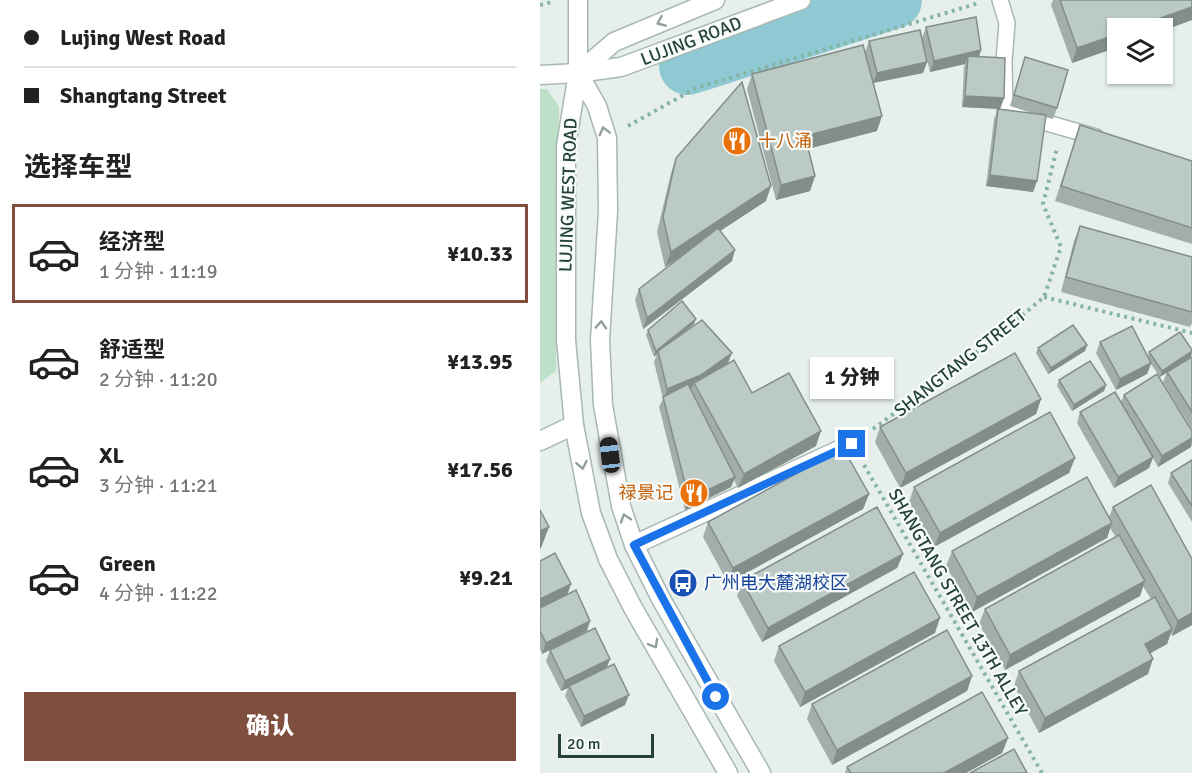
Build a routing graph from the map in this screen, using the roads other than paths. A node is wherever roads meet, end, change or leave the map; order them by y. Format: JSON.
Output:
{"nodes":[{"id":1,"x":578,"y":0,"type":"edge"},
{"id":2,"x":715,"y":0,"type":"edge"},
{"id":3,"x":801,"y":0,"type":"edge"},
{"id":4,"x":1000,"y":0,"type":"edge"},
{"id":5,"x":578,"y":73,"type":"junction"},
{"id":6,"x":540,"y":75,"type":"edge"},
{"id":7,"x":1107,"y":140,"type":"edge"},
{"id":8,"x":574,"y":426,"type":"junction"},
{"id":9,"x":540,"y":441,"type":"edge"},
{"id":10,"x":852,"y":444,"type":"road end"},
{"id":11,"x":634,"y":545,"type":"junction"},
{"id":12,"x":728,"y":773,"type":"edge"},
{"id":13,"x":761,"y":773,"type":"edge"}],
"edges":[{"from":1,"to":5,"type":"street"},
{"from":2,"to":5,"type":"street","name":"LUJING ROAD","one_way":true},
{"from":3,"to":5,"type":"street","name":"LUJING ROAD"},
{"from":4,"to":7,"type":"lane"},
{"from":5,"to":6,"type":"street","name":"LUJING ROAD"},
{"from":5,"to":8,"type":"street","name":"LUJING WEST ROAD"},
{"from":11,"to":5,"type":"street","name":"LUJING WEST ROAD","one_way":true},
{"from":8,"to":9,"type":"street"},
{"from":8,"to":12,"type":"street","name":"LUJING WEST ROAD","one_way":true},
{"from":10,"to":11,"type":"street"},
{"from":11,"to":13,"type":"street","name":"LUJING WEST ROAD"}]}
